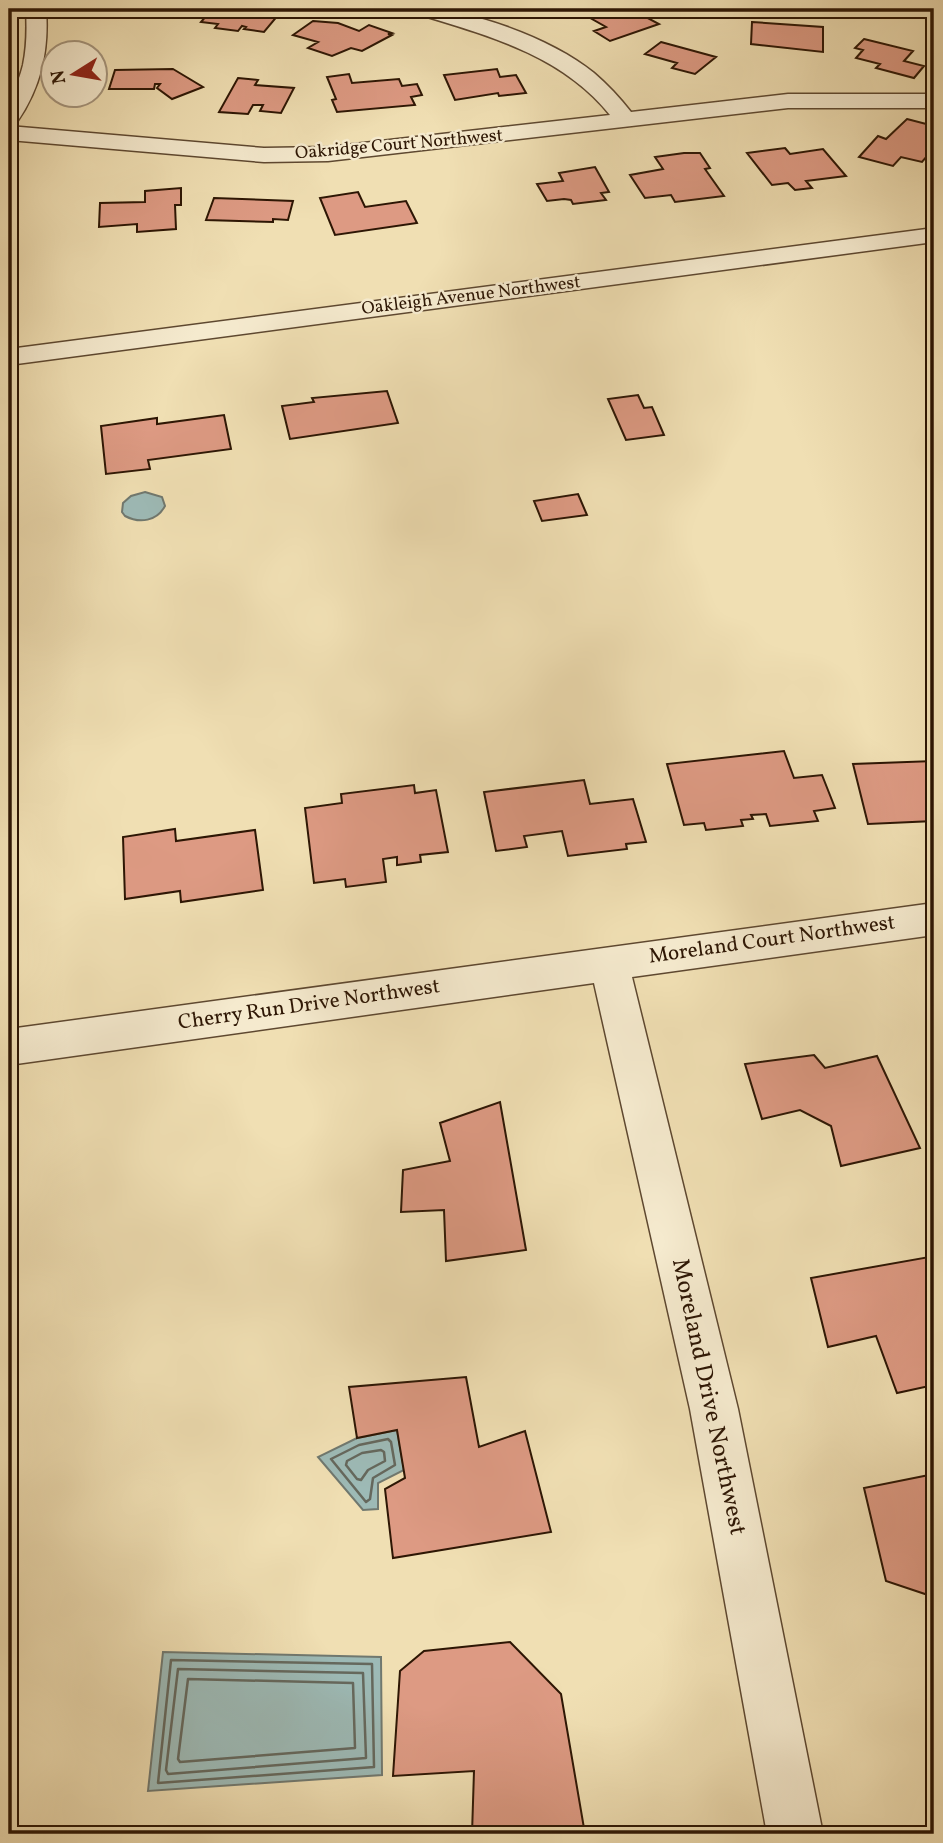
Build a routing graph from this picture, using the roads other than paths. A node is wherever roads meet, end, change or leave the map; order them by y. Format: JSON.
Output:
{"nodes":[{"id":1,"x":36,"y":9,"type":"edge"},
{"id":2,"x":421,"y":9,"type":"edge"},
{"id":3,"x":934,"y":101,"type":"edge"},
{"id":4,"x":9,"y":117,"type":"edge"},
{"id":5,"x":626,"y":120,"type":"junction"},
{"id":6,"x":9,"y":133,"type":"edge"},
{"id":7,"x":934,"y":235,"type":"edge"},
{"id":8,"x":9,"y":358,"type":"edge"},
{"id":9,"x":934,"y":919,"type":"edge"},
{"id":10,"x":610,"y":962,"type":"junction"},
{"id":11,"x":9,"y":1046,"type":"edge"},
{"id":12,"x":794,"y":1834,"type":"edge"}],
"edges":[{"from":1,"to":4,"type":"street"},
{"from":2,"to":5,"type":"street"},
{"from":3,"to":5,"type":"street","name":"Oakridge Court Northwest"},
{"from":5,"to":6,"type":"street","name":"Oakridge Court Northwest"},
{"from":7,"to":8,"type":"street","name":"Oakleigh Avenue Northwest"},
{"from":9,"to":10,"type":"street","name":"Moreland Court Northwest"},
{"from":10,"to":11,"type":"street","name":"Cherry Run Drive Northwest"},
{"from":10,"to":12,"type":"street","name":"Moreland Drive Northwest"}]}
